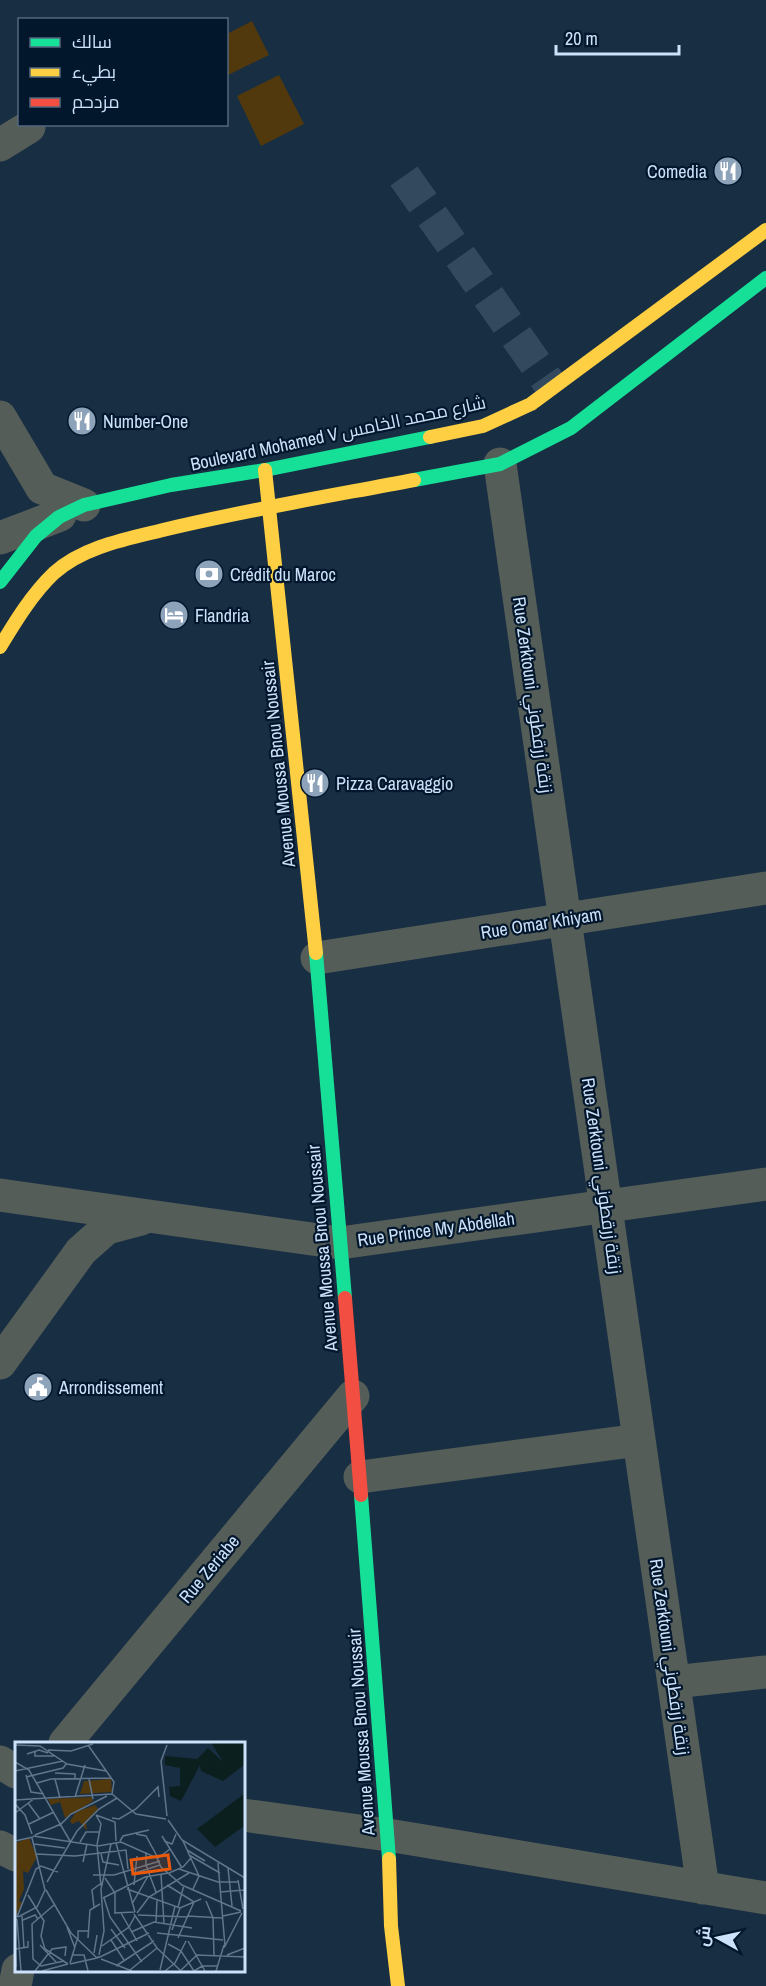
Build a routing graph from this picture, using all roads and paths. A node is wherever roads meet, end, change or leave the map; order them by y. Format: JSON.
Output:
{"nodes":[{"id":1,"x":29,"y":127,"type":"dead end"},
{"id":2,"x":0,"y":145,"type":"edge"},
{"id":3,"x":766,"y":230,"type":"edge"},
{"id":4,"x":766,"y":278,"type":"edge"},
{"id":5,"x":0,"y":417,"type":"edge"},
{"id":6,"x":501,"y":464,"type":"junction"},
{"id":7,"x":265,"y":470,"type":"junction"},
{"id":8,"x":84,"y":506,"type":"junction"},
{"id":9,"x":270,"y":507,"type":"junction"},
{"id":10,"x":0,"y":538,"type":"edge"},
{"id":11,"x":0,"y":582,"type":"edge"},
{"id":12,"x":0,"y":647,"type":"edge"},
{"id":13,"x":766,"y":888,"type":"edge"},
{"id":14,"x":565,"y":919,"type":"junction"},
{"id":15,"x":317,"y":958,"type":"junction"},
{"id":16,"x":766,"y":1184,"type":"edge"},
{"id":17,"x":0,"y":1196,"type":"edge"},
{"id":18,"x":606,"y":1205,"type":"junction"},
{"id":19,"x":146,"y":1217,"type":"junction"},
{"id":20,"x":340,"y":1243,"type":"junction"},
{"id":21,"x":0,"y":1363,"type":"edge"},
{"id":22,"x":353,"y":1395,"type":"junction"},
{"id":23,"x":639,"y":1440,"type":"junction"},
{"id":24,"x":360,"y":1477,"type":"junction"},
{"id":25,"x":766,"y":1672,"type":"edge"},
{"id":26,"x":674,"y":1682,"type":"junction"},
{"id":27,"x":67,"y":1742,"type":"edge"},
{"id":28,"x":0,"y":1762,"type":"edge"},
{"id":29,"x":15,"y":1771,"type":"edge"},
{"id":30,"x":244,"y":1815,"type":"edge"},
{"id":31,"x":388,"y":1835,"type":"junction"},
{"id":32,"x":0,"y":1847,"type":"edge"},
{"id":33,"x":15,"y":1854,"type":"edge"},
{"id":34,"x":703,"y":1888,"type":"junction"},
{"id":35,"x":766,"y":1898,"type":"edge"},
{"id":36,"x":18,"y":1971,"type":"edge"},
{"id":37,"x":15,"y":1986,"type":"edge"},
{"id":38,"x":398,"y":1986,"type":"edge"}],
"edges":[{"from":1,"to":2,"type":"street"},
{"from":3,"to":7,"type":"main road","name":"Boulevard Mohamed V شارع محمد الخامس"},
{"from":4,"to":6,"type":"main road"},
{"from":5,"to":8,"type":"street"},
{"from":6,"to":9,"type":"main road"},
{"from":6,"to":14,"type":"street","name":"Rue Zerktouni زنقة زرقطوني"},
{"from":7,"to":8,"type":"main road","name":"Boulevard Mohamed V شارع محمد الخامس"},
{"from":7,"to":9,"type":"main road","name":"Avenue Moussa Bnou Noussair"},
{"from":8,"to":10,"type":"street"},
{"from":8,"to":11,"type":"main road","name":"Boulevard Mohamed V شارع محمد الخامس"},
{"from":9,"to":12,"type":"main road"},
{"from":9,"to":15,"type":"main road","name":"Avenue Moussa Bnou Noussair"},
{"from":13,"to":14,"type":"street","name":"Rue Omar Khiyam"},
{"from":14,"to":15,"type":"street","name":"Rue Omar Khiyam"},
{"from":14,"to":18,"type":"street","name":"Rue Zerktouni زنقة زرقطوني"},
{"from":15,"to":20,"type":"main road","name":"Avenue Moussa Bnou Noussair"},
{"from":16,"to":18,"type":"street","name":"Rue Prince My Abdellah"},
{"from":17,"to":19,"type":"street","name":"Rue Prince My Abdellah"},
{"from":18,"to":20,"type":"street","name":"Rue Prince My Abdellah"},
{"from":18,"to":23,"type":"street","name":"Rue Zerktouni زنقة زرقطوني"},
{"from":19,"to":20,"type":"street","name":"Rue Prince My Abdellah"},
{"from":19,"to":21,"type":"street"},
{"from":20,"to":22,"type":"main road","name":"Avenue Moussa Bnou Noussair"},
{"from":22,"to":24,"type":"main road","name":"Avenue Moussa Bnou Noussair"},
{"from":22,"to":27,"type":"street","name":"Rue Zeriabe"},
{"from":23,"to":24,"type":"street"},
{"from":23,"to":26,"type":"street","name":"Rue Zerktouni زنقة زرقطوني"},
{"from":24,"to":31,"type":"main road","name":"Avenue Moussa Bnou Noussair"},
{"from":25,"to":26,"type":"street"},
{"from":26,"to":34,"type":"street","name":"Rue Zerktouni زنقة زرقطوني"},
{"from":28,"to":29,"type":"street"},
{"from":30,"to":31,"type":"street"},
{"from":31,"to":34,"type":"street"},
{"from":31,"to":38,"type":"main road","name":"Avenue Moussa Bnou Noussair"},
{"from":32,"to":33,"type":"street"},
{"from":34,"to":35,"type":"street"},
{"from":36,"to":37,"type":"street"}]}
